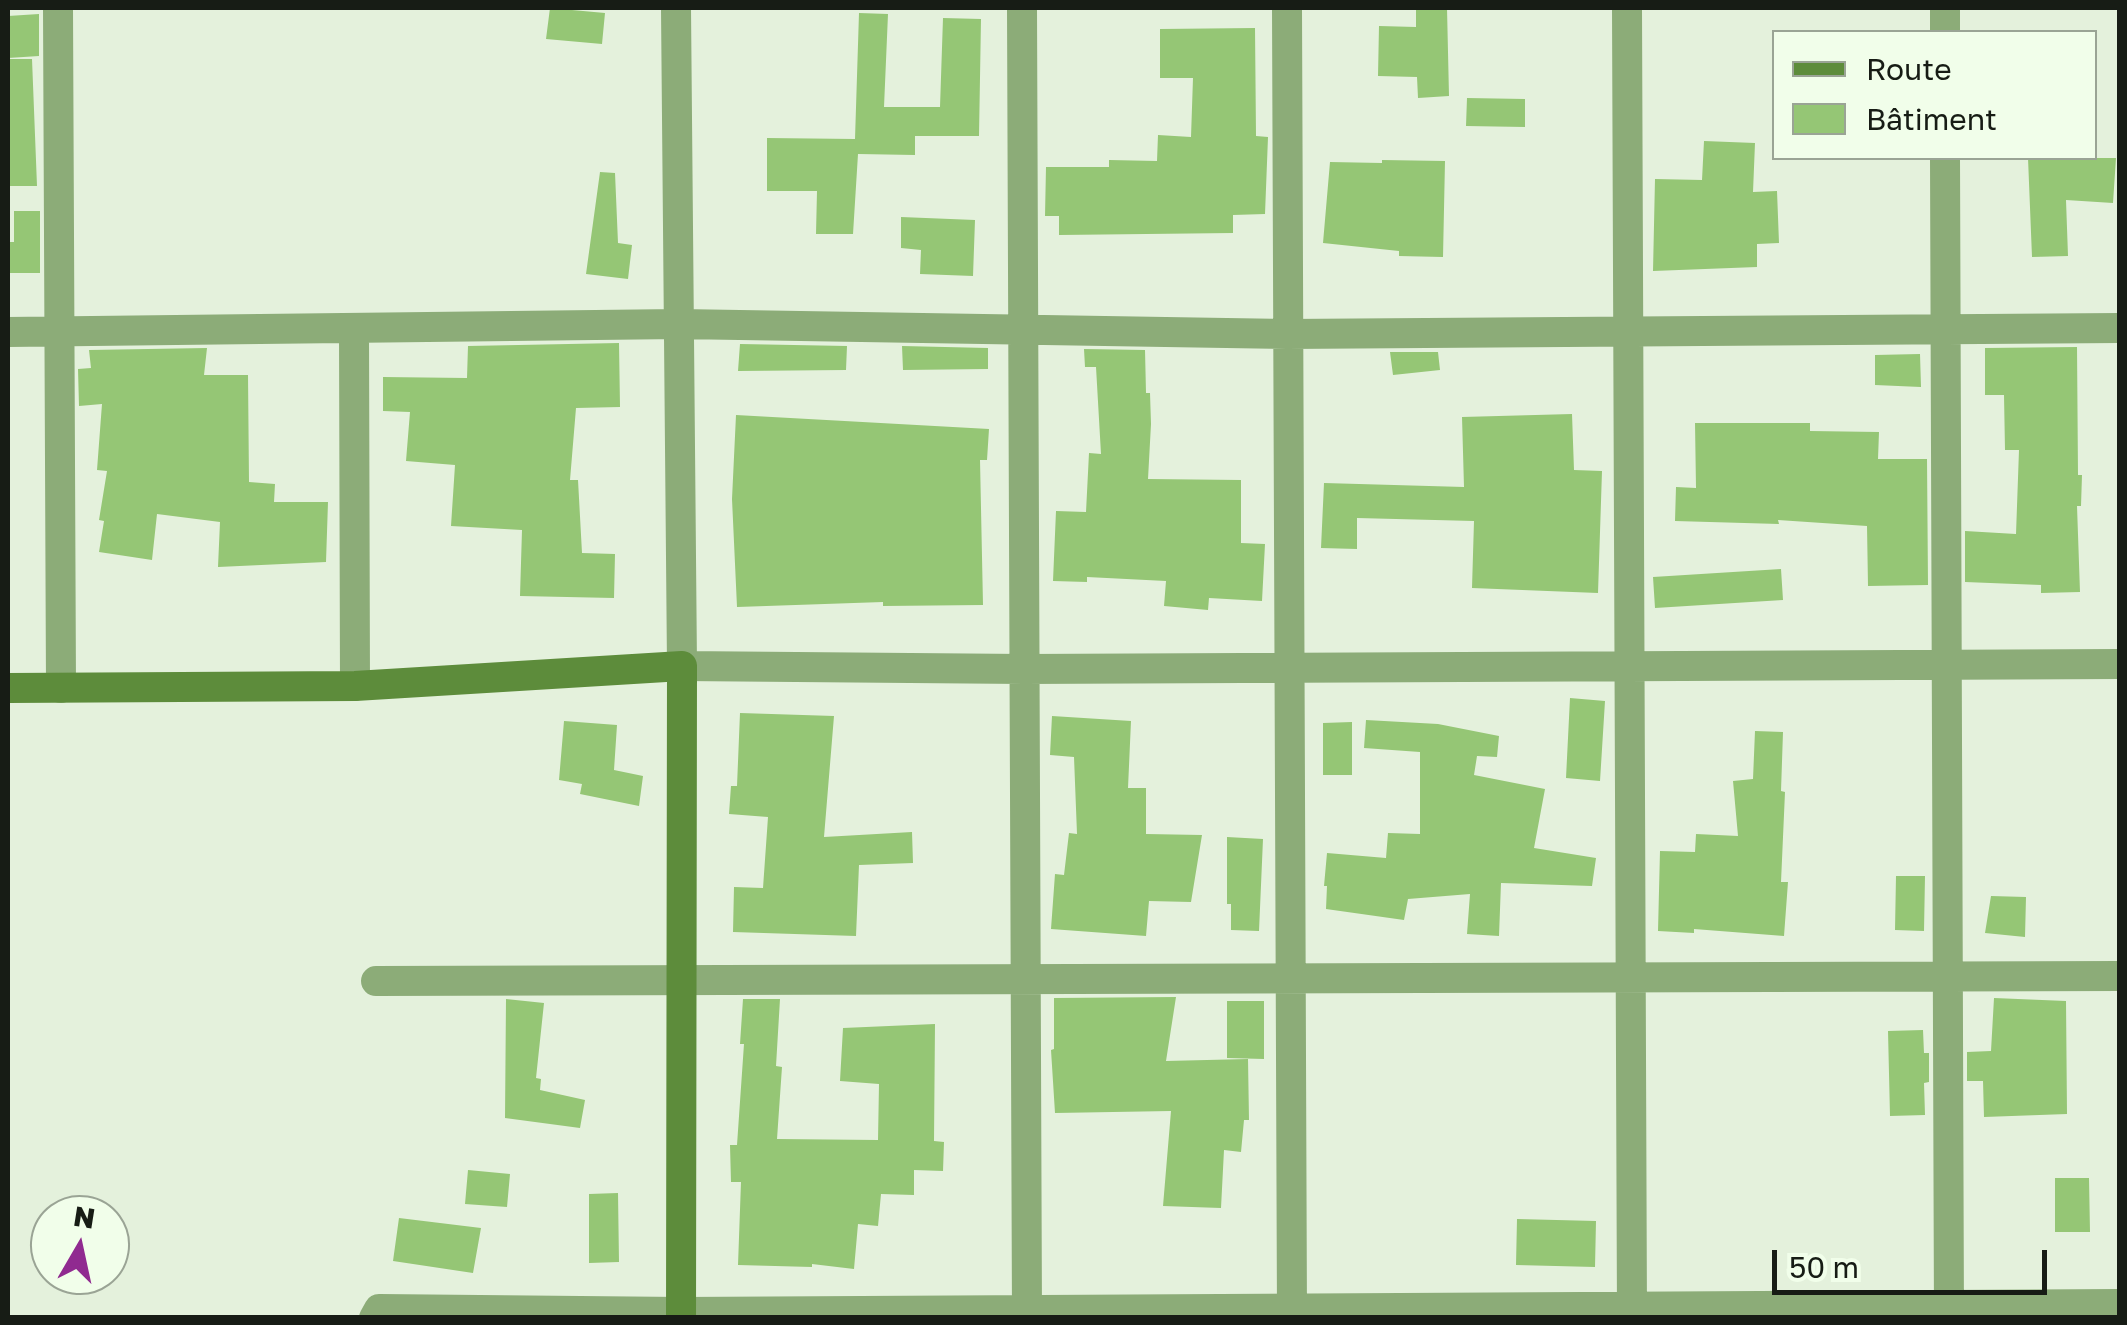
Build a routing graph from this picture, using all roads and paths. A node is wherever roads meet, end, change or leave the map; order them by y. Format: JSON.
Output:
{"nodes":[{"id":1,"x":58,"y":8,"type":"edge"},
{"id":2,"x":676,"y":8,"type":"edge"},
{"id":3,"x":1022,"y":8,"type":"edge"},
{"id":4,"x":1287,"y":8,"type":"edge"},
{"id":5,"x":1627,"y":8,"type":"edge"},
{"id":6,"x":1945,"y":160,"type":"edge"},
{"id":7,"x":679,"y":324,"type":"junction"},
{"id":8,"x":354,"y":328,"type":"junction"},
{"id":9,"x":2120,"y":328,"type":"edge"},
{"id":10,"x":1945,"y":329,"type":"junction"},
{"id":11,"x":1022,"y":330,"type":"junction"},
{"id":12,"x":1628,"y":331,"type":"junction"},
{"id":13,"x":8,"y":332,"type":"edge"},
{"id":14,"x":59,"y":332,"type":"junction"},
{"id":15,"x":1287,"y":334,"type":"junction"},
{"id":16,"x":2120,"y":664,"type":"edge"},
{"id":17,"x":1946,"y":665,"type":"junction"},
{"id":18,"x":682,"y":666,"type":"junction"},
{"id":19,"x":1629,"y":666,"type":"junction"},
{"id":20,"x":1289,"y":667,"type":"junction"},
{"id":21,"x":1024,"y":669,"type":"junction"},
{"id":22,"x":356,"y":686,"type":"junction"},
{"id":23,"x":8,"y":688,"type":"edge"},
{"id":24,"x":61,"y":688,"type":"junction"},
{"id":25,"x":2120,"y":976,"type":"edge"},
{"id":26,"x":1947,"y":977,"type":"junction"},
{"id":27,"x":1290,"y":978,"type":"junction"},
{"id":28,"x":1630,"y":978,"type":"junction"},
{"id":29,"x":1026,"y":979,"type":"junction"},
{"id":30,"x":680,"y":980,"type":"junction"},
{"id":31,"x":376,"y":981,"type":"dead end"},
{"id":32,"x":2120,"y":1304,"type":"edge"},
{"id":33,"x":1949,"y":1311,"type":"edge"},
{"id":34,"x":1632,"y":1312,"type":"edge"},
{"id":35,"x":1292,"y":1313,"type":"edge"},
{"id":36,"x":1028,"y":1314,"type":"edge"},
{"id":37,"x":681,"y":1315,"type":"edge"},
{"id":38,"x":374,"y":1318,"type":"edge"}],
"edges":[{"from":1,"to":14,"type":"street"},
{"from":2,"to":7,"type":"street"},
{"from":3,"to":11,"type":"street"},
{"from":4,"to":15,"type":"street"},
{"from":5,"to":12,"type":"street"},
{"from":6,"to":10,"type":"street"},
{"from":7,"to":8,"type":"street"},
{"from":7,"to":11,"type":"street"},
{"from":7,"to":18,"type":"street"},
{"from":8,"to":14,"type":"street"},
{"from":8,"to":22,"type":"street"},
{"from":9,"to":10,"type":"street"},
{"from":10,"to":12,"type":"street"},
{"from":10,"to":17,"type":"street"},
{"from":11,"to":15,"type":"street"},
{"from":11,"to":21,"type":"street"},
{"from":12,"to":15,"type":"street"},
{"from":12,"to":19,"type":"street"},
{"from":13,"to":14,"type":"street"},
{"from":14,"to":24,"type":"street"},
{"from":15,"to":20,"type":"street"},
{"from":16,"to":17,"type":"street"},
{"from":17,"to":19,"type":"street"},
{"from":17,"to":26,"type":"street"},
{"from":18,"to":21,"type":"street"},
{"from":18,"to":22,"type":"main road"},
{"from":18,"to":30,"type":"main road"},
{"from":19,"to":20,"type":"street"},
{"from":19,"to":28,"type":"street"},
{"from":20,"to":21,"type":"street"},
{"from":20,"to":27,"type":"street"},
{"from":21,"to":29,"type":"street"},
{"from":22,"to":24,"type":"main road"},
{"from":23,"to":24,"type":"main road"},
{"from":25,"to":26,"type":"street"},
{"from":26,"to":28,"type":"street"},
{"from":26,"to":33,"type":"street"},
{"from":27,"to":28,"type":"street"},
{"from":27,"to":29,"type":"street"},
{"from":27,"to":35,"type":"street"},
{"from":28,"to":34,"type":"street"},
{"from":29,"to":30,"type":"street"},
{"from":29,"to":36,"type":"street"},
{"from":30,"to":31,"type":"street"},
{"from":30,"to":37,"type":"main road"},
{"from":32,"to":33,"type":"street"},
{"from":33,"to":34,"type":"street"},
{"from":34,"to":35,"type":"street"},
{"from":35,"to":36,"type":"street"},
{"from":36,"to":37,"type":"street"},
{"from":37,"to":38,"type":"street"}]}
